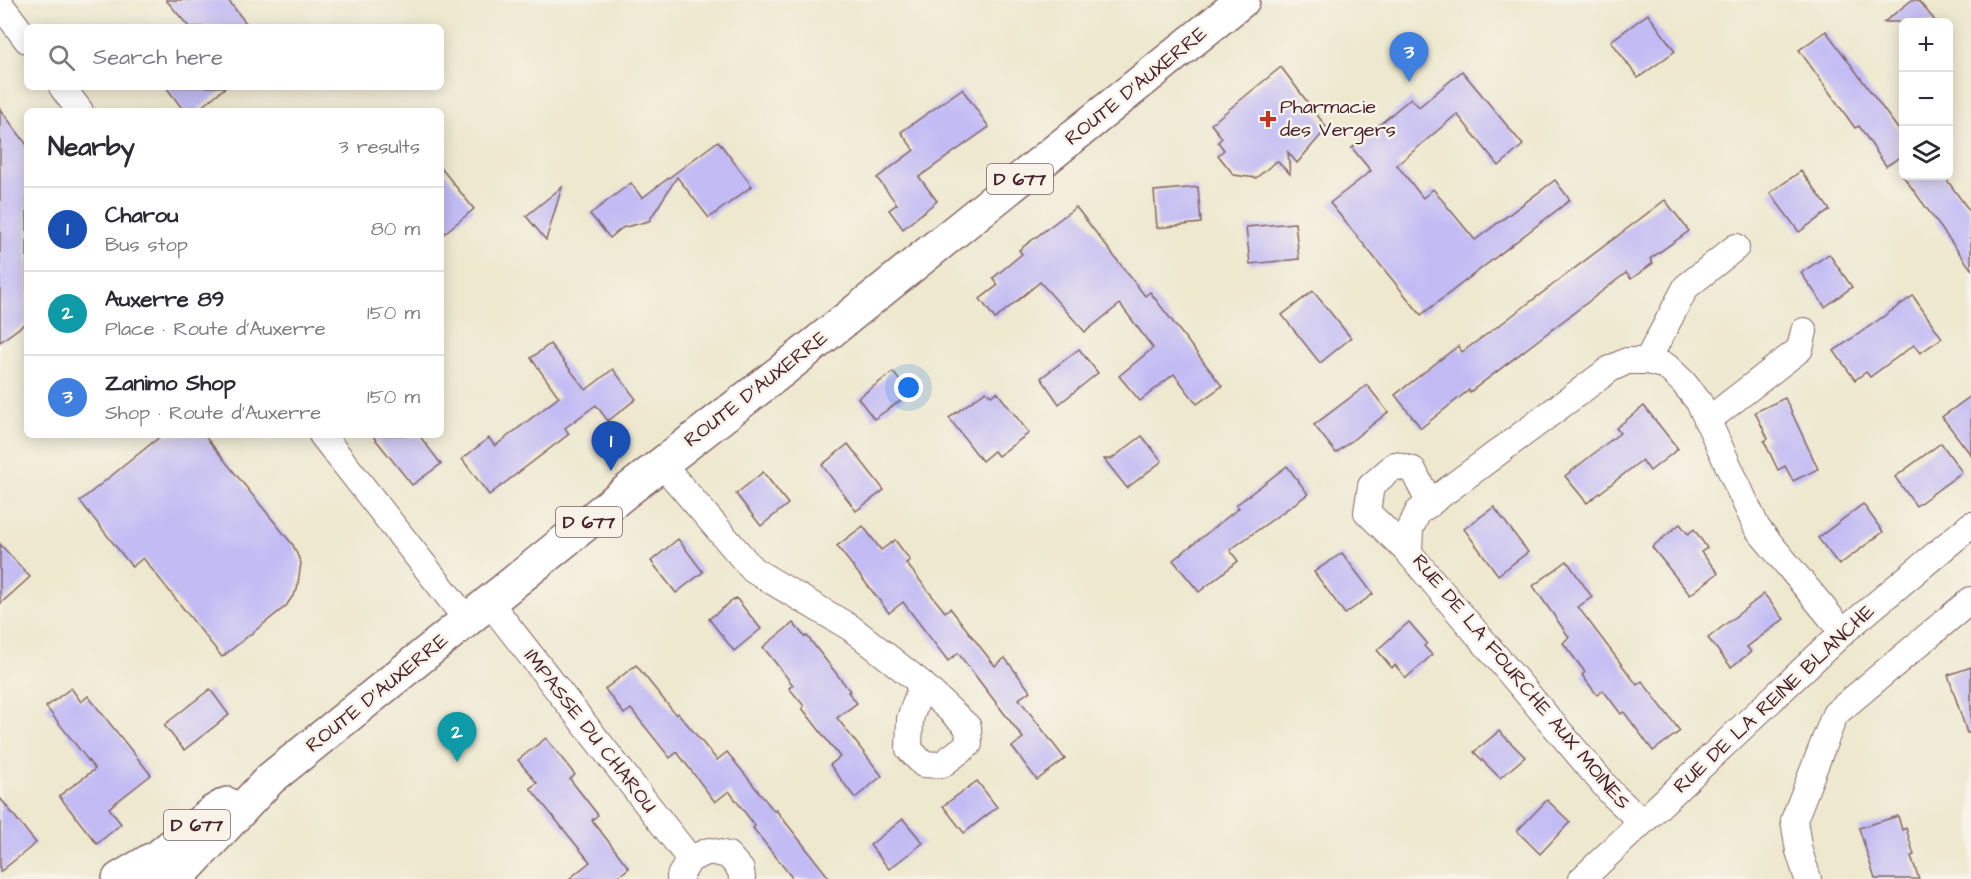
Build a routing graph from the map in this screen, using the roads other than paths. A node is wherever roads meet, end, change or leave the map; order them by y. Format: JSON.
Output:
{"nodes":[{"id":1,"x":1243,"y":0,"type":"edge"},
{"id":2,"x":0,"y":4,"type":"edge"},
{"id":3,"x":24,"y":36,"type":"edge"},
{"id":4,"x":64,"y":90,"type":"edge"},
{"id":5,"x":78,"y":108,"type":"edge"},
{"id":6,"x":1736,"y":247,"type":"dead end"},
{"id":7,"x":1804,"y":331,"type":"dead end"},
{"id":8,"x":1647,"y":361,"type":"junction"},
{"id":9,"x":1707,"y":421,"type":"junction"},
{"id":10,"x":325,"y":438,"type":"edge"},
{"id":11,"x":662,"y":464,"type":"junction"},
{"id":12,"x":1430,"y":504,"type":"junction"},
{"id":13,"x":1971,"y":525,"type":"edge"},
{"id":14,"x":1409,"y":553,"type":"junction"},
{"id":15,"x":1971,"y":600,"type":"edge"},
{"id":16,"x":478,"y":611,"type":"junction"},
{"id":17,"x":1843,"y":632,"type":"junction"},
{"id":18,"x":922,"y":684,"type":"dead end"},
{"id":19,"x":1642,"y":822,"type":"junction"},
{"id":20,"x":685,"y":869,"type":"edge"},
{"id":21,"x":153,"y":873,"type":"edge"},
{"id":22,"x":119,"y":879,"type":"edge"},
{"id":23,"x":742,"y":879,"type":"edge"},
{"id":24,"x":1581,"y":879,"type":"edge"},
{"id":25,"x":1808,"y":879,"type":"edge"}],
"edges":[{"from":1,"to":11,"type":"main road","name":"ROUTE D'AUXERRE","number":"D 677"},
{"from":2,"to":3,"type":"street"},
{"from":4,"to":5,"type":"street"},
{"from":6,"to":8,"type":"street"},
{"from":7,"to":9,"type":"street"},
{"from":8,"to":9,"type":"street"},
{"from":8,"to":12,"type":"street","name":"RUE DE LA FOURCHE AUX MOINES"},
{"from":9,"to":17,"type":"street"},
{"from":10,"to":16,"type":"street","name":"IMPASSE DU CHAROU"},
{"from":11,"to":16,"type":"main road","name":"ROUTE D'AUXERRE","number":"D 677"},
{"from":11,"to":18,"type":"street"},
{"from":12,"to":14,"type":"street","name":"RUE DE LA FOURCHE AUX MOINES"},
{"from":12,"to":14,"type":"street"},
{"from":13,"to":17,"type":"street","name":"RUE DE LA REINE BLANCHE"},
{"from":14,"to":19,"type":"street","name":"RUE DE LA FOURCHE AUX MOINES"},
{"from":15,"to":25,"type":"street"},
{"from":16,"to":20,"type":"street","name":"IMPASSE DU CHAROU"},
{"from":16,"to":21,"type":"main road","name":"ROUTE D'AUXERRE","number":"D 677"},
{"from":17,"to":19,"type":"street","name":"RUE DE LA REINE BLANCHE"},
{"from":19,"to":24,"type":"street","name":"RUE DE LA REINE BLANCHE"},
{"from":20,"to":23,"type":"street","name":"IMPASSE DU CHAROU"},
{"from":21,"to":22,"type":"main road","name":"ROUTE D'AUXERRE"}]}
